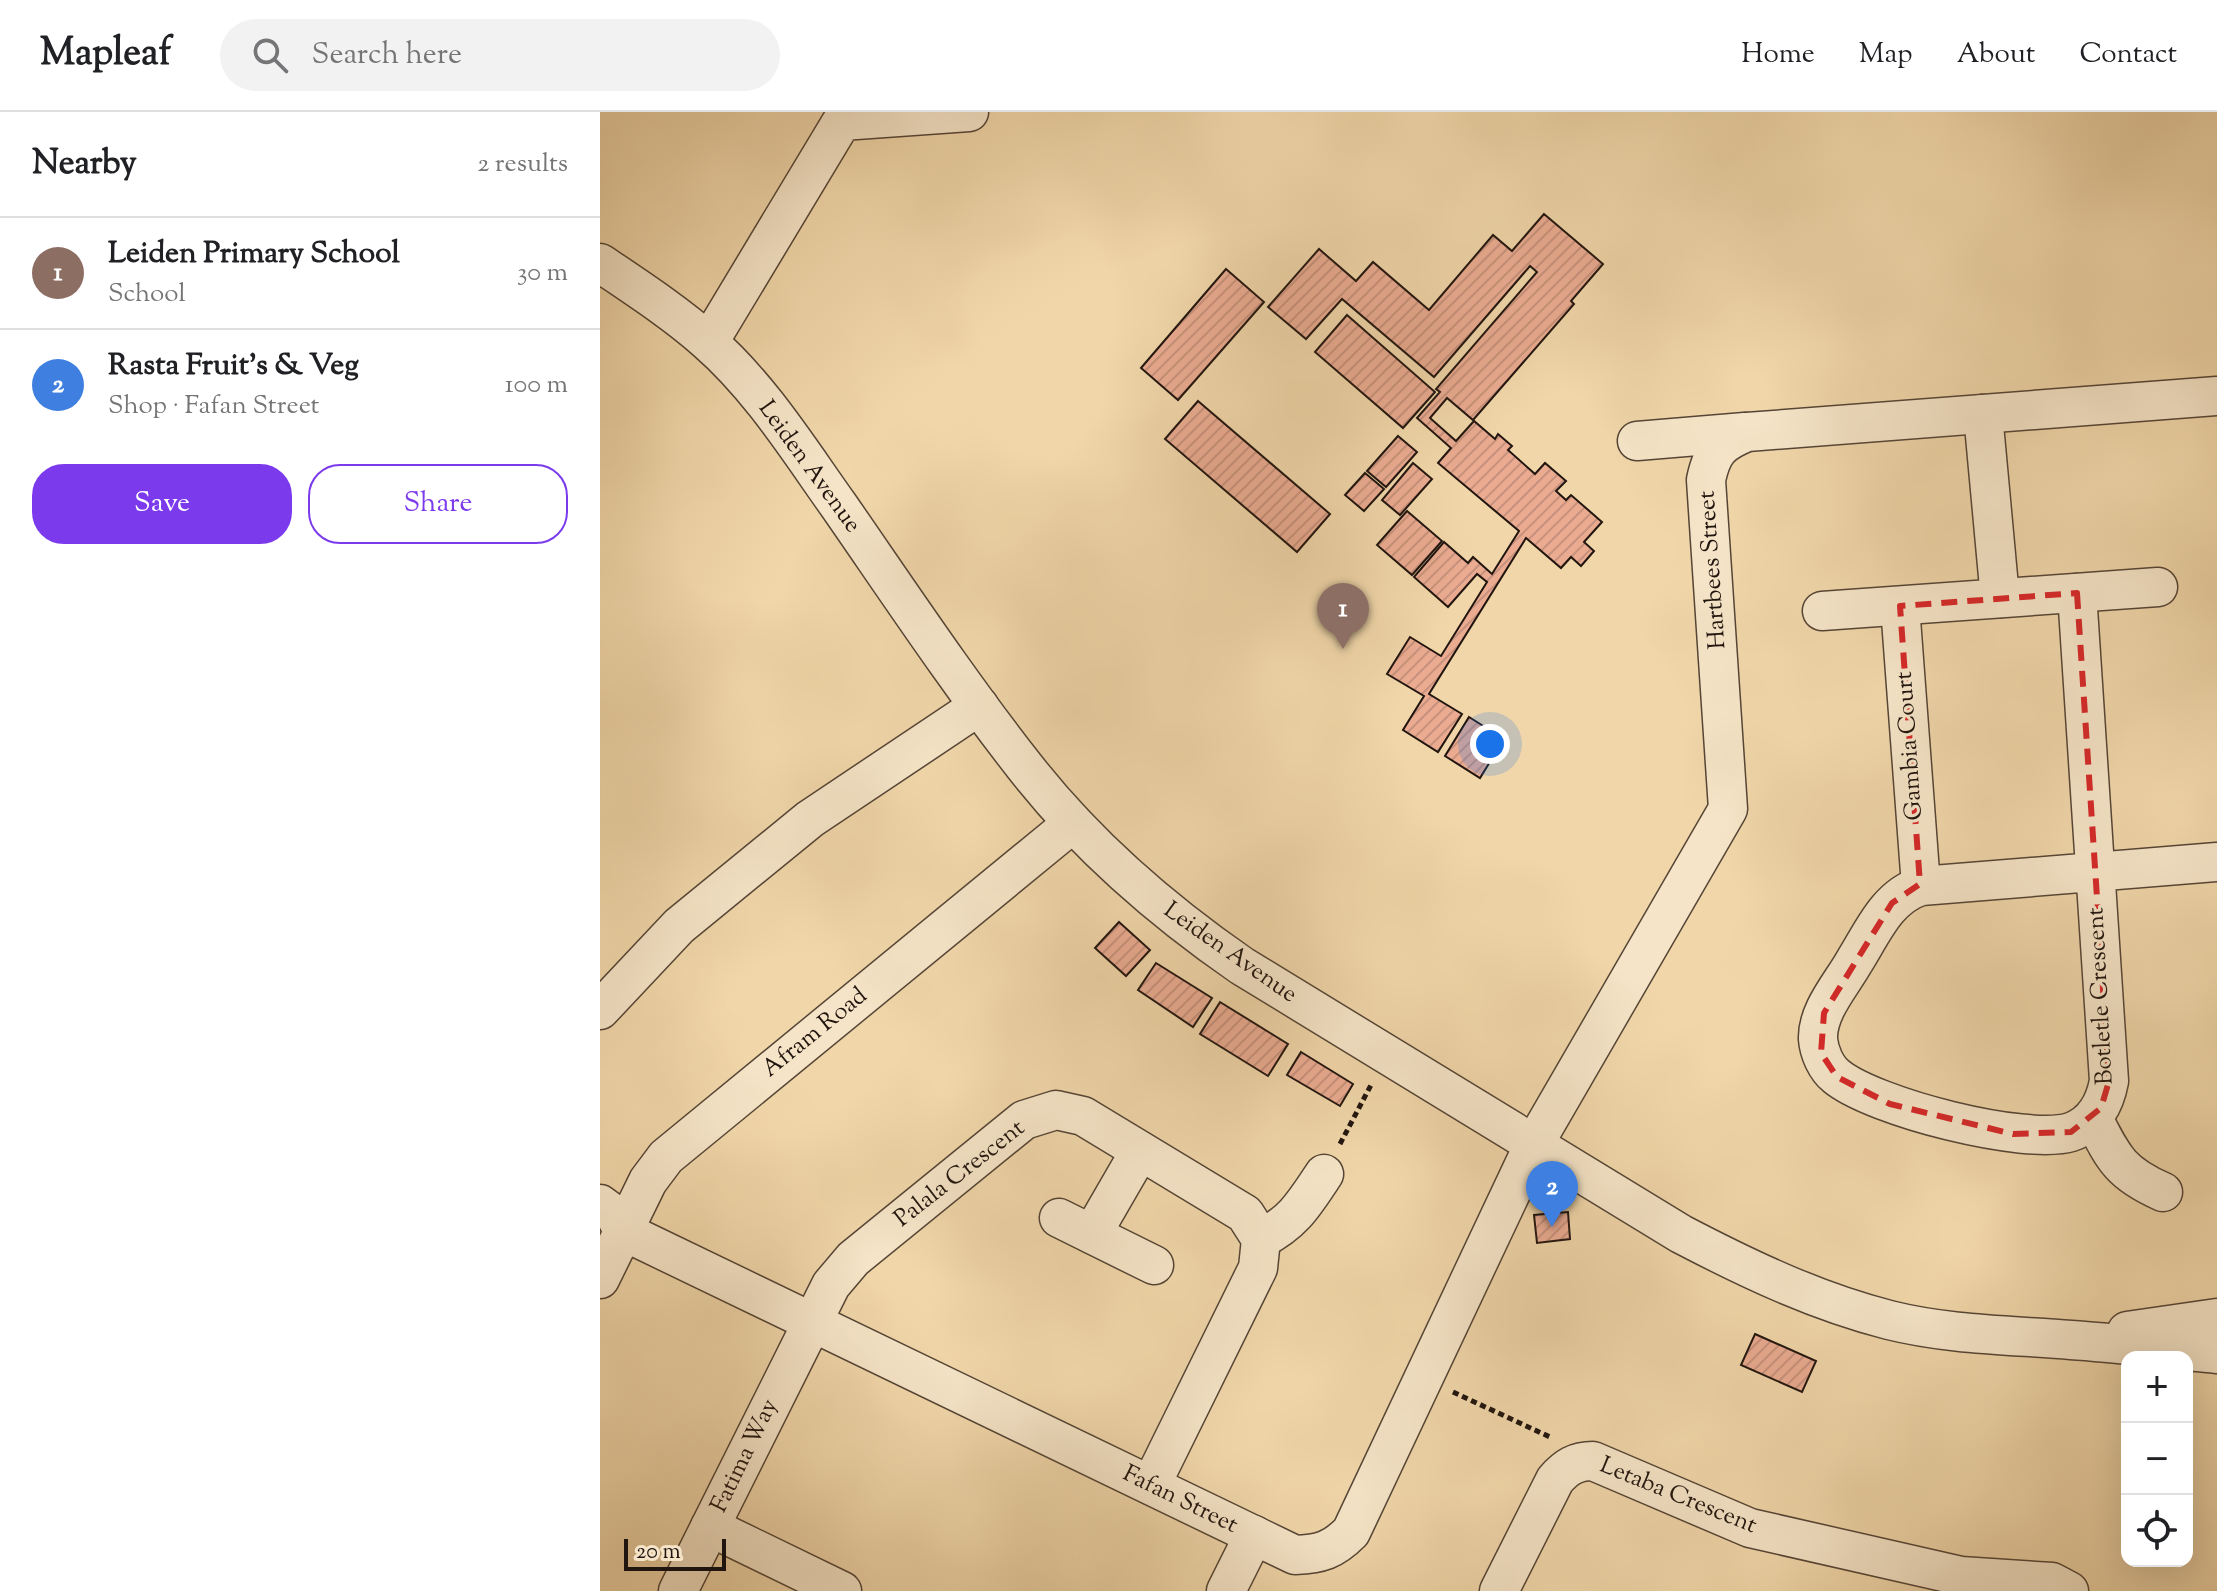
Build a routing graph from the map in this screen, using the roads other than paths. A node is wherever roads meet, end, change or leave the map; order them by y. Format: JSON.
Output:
{"nodes":[{"id":1,"x":967,"y":112,"type":"edge"},
{"id":2,"x":832,"y":117,"type":"edge"},
{"id":3,"x":600,"y":263,"type":"edge"},
{"id":4,"x":709,"y":342,"type":"junction"},
{"id":5,"x":2217,"y":396,"type":"edge"},
{"id":6,"x":1983,"y":414,"type":"junction"},
{"id":7,"x":1747,"y":432,"type":"junction"},
{"id":8,"x":1637,"y":441,"type":"dead end"},
{"id":9,"x":2158,"y":587,"type":"dead end"},
{"id":10,"x":2077,"y":593,"type":"junction"},
{"id":11,"x":2000,"y":598,"type":"junction"},
{"id":12,"x":1900,"y":606,"type":"junction"},
{"id":13,"x":1822,"y":611,"type":"dead end"},
{"id":14,"x":979,"y":706,"type":"junction"},
{"id":15,"x":1073,"y":823,"type":"junction"},
{"id":16,"x":2217,"y":862,"type":"edge"},
{"id":17,"x":2094,"y":871,"type":"junction"},
{"id":18,"x":1921,"y":886,"type":"junction"},
{"id":19,"x":600,"y":1010,"type":"edge"},
{"id":20,"x":2093,"y":1118,"type":"junction"},
{"id":21,"x":1533,"y":1146,"type":"junction"},
{"id":22,"x":1140,"y":1151,"type":"junction"},
{"id":23,"x":1324,"y":1174,"type":"road end"},
{"id":24,"x":2163,"y":1192,"type":"dead end"},
{"id":25,"x":612,"y":1218,"type":"edge"},
{"id":26,"x":1261,"y":1239,"type":"junction"},
{"id":27,"x":1154,"y":1265,"type":"dead end"},
{"id":28,"x":600,"y":1279,"type":"edge"},
{"id":29,"x":2217,"y":1318,"type":"edge"},
{"id":30,"x":812,"y":1322,"type":"junction"},
{"id":31,"x":2072,"y":1340,"type":"junction"},
{"id":32,"x":2217,"y":1354,"type":"edge"},
{"id":33,"x":1151,"y":1485,"type":"junction"},
{"id":34,"x":710,"y":1527,"type":"junction"},
{"id":35,"x":1254,"y":1535,"type":"junction"},
{"id":36,"x":678,"y":1591,"type":"edge"},
{"id":37,"x":842,"y":1591,"type":"edge"},
{"id":38,"x":1226,"y":1591,"type":"edge"},
{"id":39,"x":1499,"y":1591,"type":"edge"},
{"id":40,"x":2069,"y":1591,"type":"edge"}],
"edges":[{"from":1,"to":2,"type":"street"},
{"from":2,"to":4,"type":"street"},
{"from":3,"to":4,"type":"street","name":"Leiden Avenue"},
{"from":4,"to":14,"type":"street","name":"Leiden Avenue"},
{"from":5,"to":6,"type":"street","name":"Hartbees Street"},
{"from":6,"to":7,"type":"street","name":"Hartbees Street"},
{"from":6,"to":11,"type":"street"},
{"from":7,"to":8,"type":"street"},
{"from":7,"to":21,"type":"street","name":"Hartbees Street"},
{"from":9,"to":10,"type":"street"},
{"from":10,"to":11,"type":"street"},
{"from":10,"to":17,"type":"street"},
{"from":11,"to":12,"type":"street"},
{"from":12,"to":13,"type":"street"},
{"from":12,"to":18,"type":"street","name":"Gambia Court"},
{"from":14,"to":15,"type":"street","name":"Leiden Avenue"},
{"from":14,"to":19,"type":"street"},
{"from":15,"to":21,"type":"street","name":"Leiden Avenue"},
{"from":15,"to":25,"type":"street","name":"Afram Road"},
{"from":16,"to":17,"type":"street","name":"Botletle Crescent"},
{"from":17,"to":18,"type":"street","name":"Botletle Crescent"},
{"from":17,"to":20,"type":"street","name":"Botletle Crescent"},
{"from":18,"to":20,"type":"street","name":"Botletle Crescent"},
{"from":20,"to":24,"type":"street","name":"Botletle Crescent"},
{"from":21,"to":31,"type":"street","name":"Leiden Avenue"},
{"from":21,"to":35,"type":"street","name":"Fafan Street"},
{"from":22,"to":26,"type":"street","name":"Palala Crescent"},
{"from":22,"to":27,"type":"street"},
{"from":22,"to":30,"type":"street","name":"Palala Crescent"},
{"from":23,"to":26,"type":"street"},
{"from":25,"to":28,"type":"street","name":"Afram Road"},
{"from":25,"to":30,"type":"street","name":"Fafan Street"},
{"from":26,"to":33,"type":"street"},
{"from":29,"to":31,"type":"street","name":"Leiden Avenue"},
{"from":30,"to":33,"type":"street","name":"Fafan Street"},
{"from":30,"to":34,"type":"street","name":"Fatima Way"},
{"from":31,"to":32,"type":"street","name":"Leiden Avenue"},
{"from":33,"to":35,"type":"street","name":"Fafan Street"},
{"from":34,"to":36,"type":"street","name":"Fatima Way"},
{"from":34,"to":37,"type":"street"},
{"from":35,"to":38,"type":"street"},
{"from":39,"to":40,"type":"street","name":"Letaba Crescent"}]}
